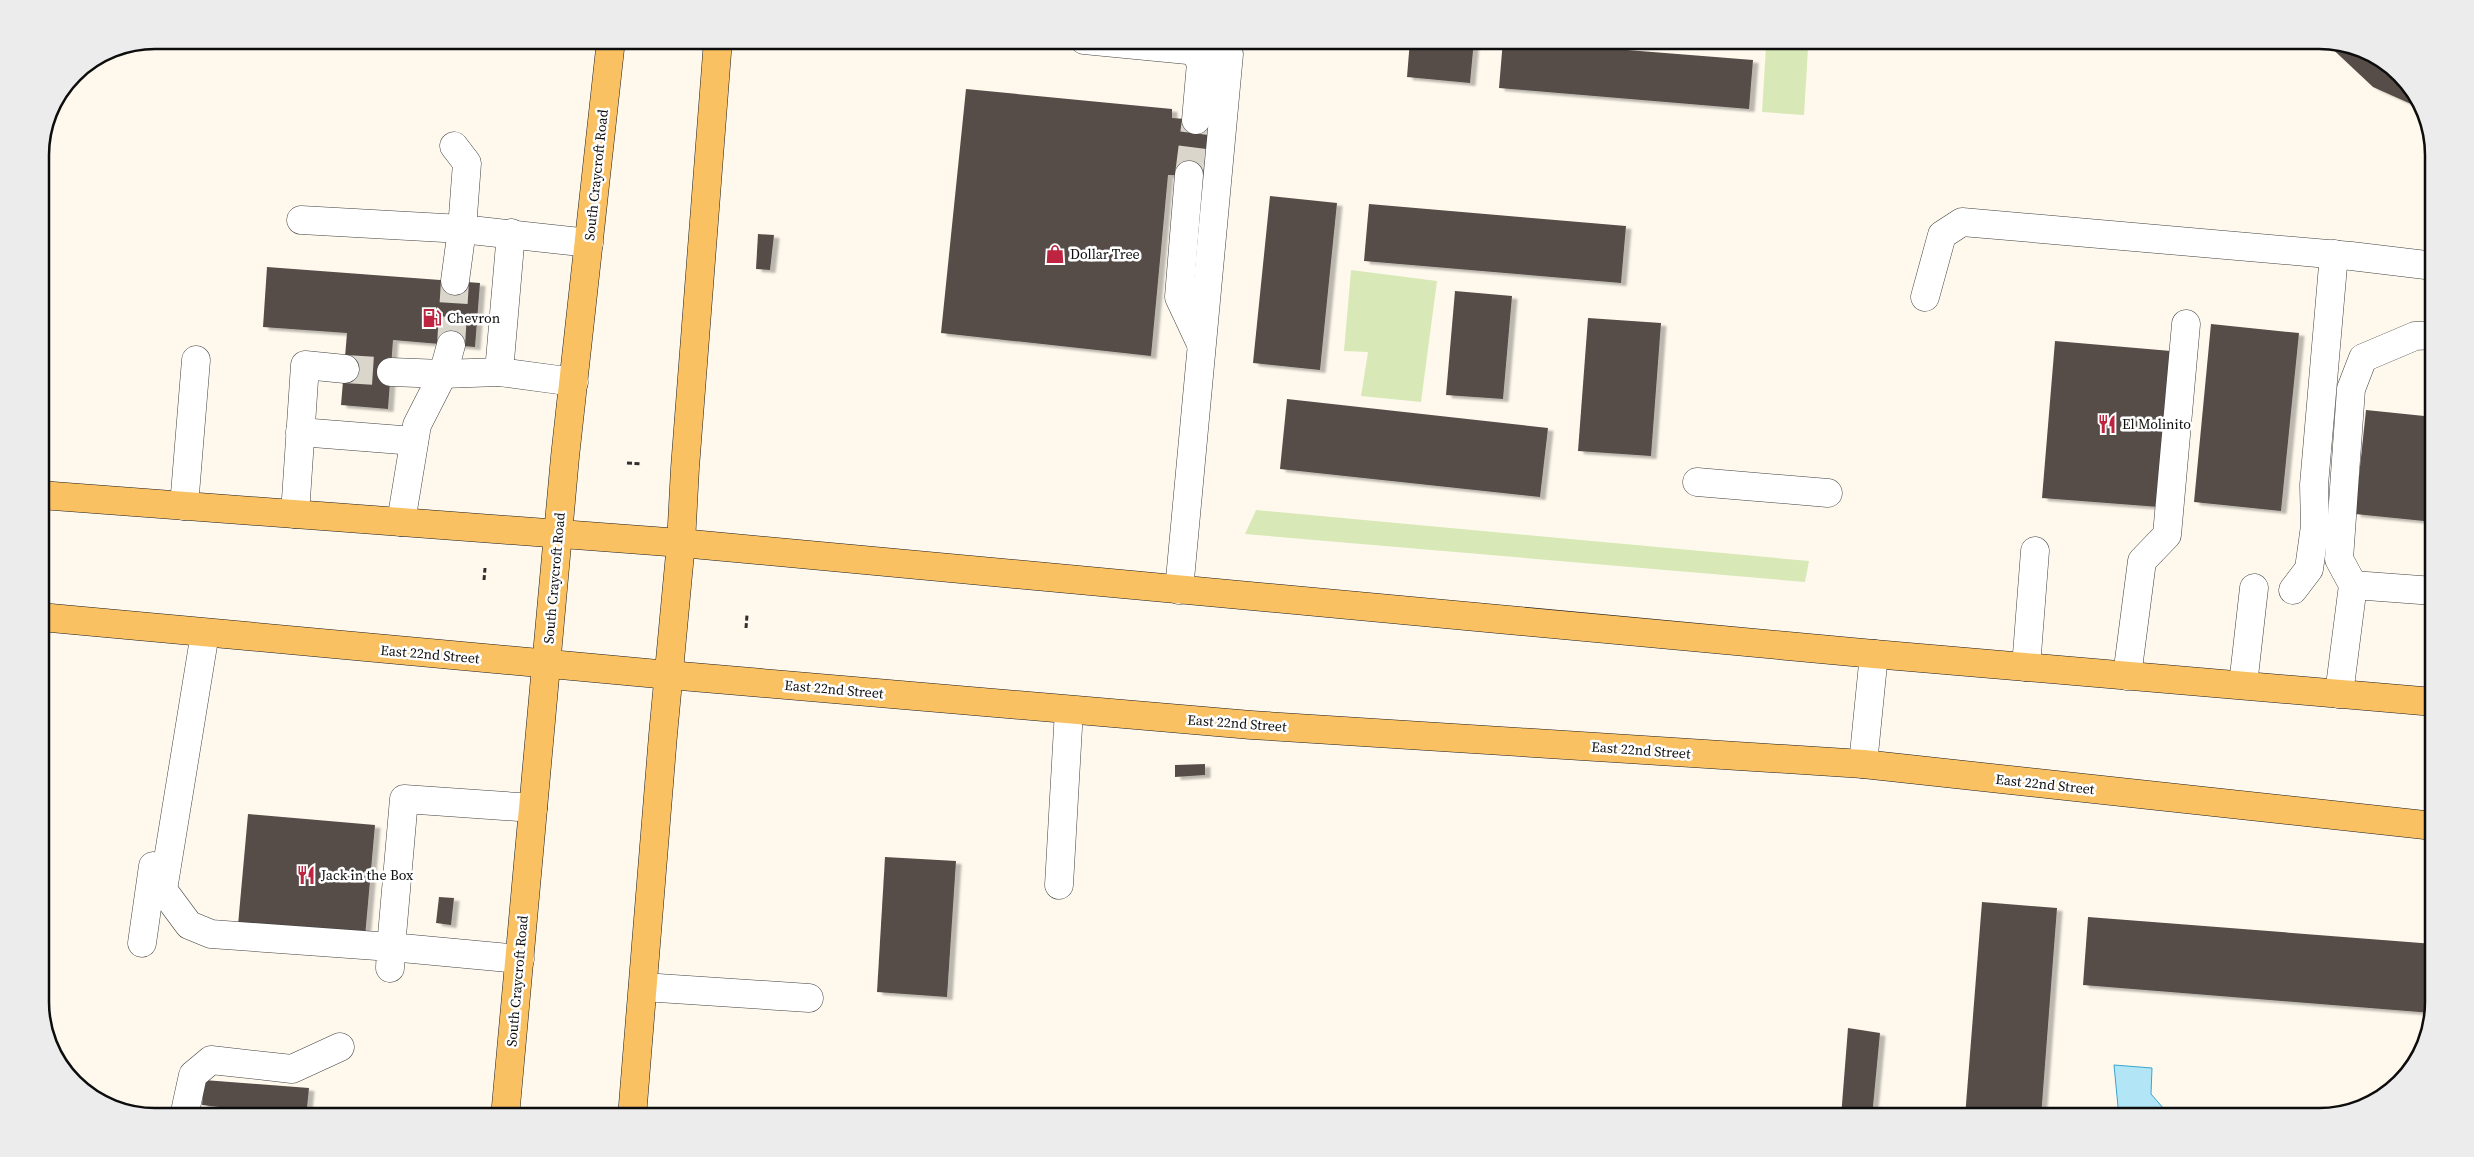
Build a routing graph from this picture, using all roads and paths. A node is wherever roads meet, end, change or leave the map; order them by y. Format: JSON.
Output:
{"nodes":[{"id":1,"x":610,"y":49,"type":"edge"},
{"id":2,"x":717,"y":49,"type":"edge"},
{"id":3,"x":1174,"y":49,"type":"edge"},
{"id":4,"x":1194,"y":51,"type":"junction"},
{"id":5,"x":1196,"y":120,"type":"tunnel mouth"},
{"id":6,"x":454,"y":146,"type":"dead end"},
{"id":7,"x":1189,"y":175,"type":"tunnel mouth"},
{"id":8,"x":301,"y":220,"type":"dead end"},
{"id":9,"x":462,"y":229,"type":"junction"},
{"id":10,"x":511,"y":233,"type":"junction"},
{"id":11,"x":589,"y":243,"type":"junction"},
{"id":12,"x":2334,"y":254,"type":"junction"},
{"id":13,"x":2425,"y":265,"type":"edge"},
{"id":14,"x":455,"y":281,"type":"tunnel mouth"},
{"id":15,"x":1925,"y":297,"type":"dead end"},
{"id":16,"x":2186,"y":324,"type":"dead end"},
{"id":17,"x":2425,"y":335,"type":"edge"},
{"id":18,"x":451,"y":345,"type":"tunnel mouth"},
{"id":19,"x":1202,"y":345,"type":"junction"},
{"id":20,"x":196,"y":360,"type":"dead end"},
{"id":21,"x":345,"y":369,"type":"tunnel mouth"},
{"id":22,"x":391,"y":372,"type":"tunnel mouth"},
{"id":23,"x":499,"y":372,"type":"junction"},
{"id":24,"x":443,"y":374,"type":"junction"},
{"id":25,"x":574,"y":382,"type":"junction"},
{"id":26,"x":300,"y":432,"type":"junction"},
{"id":27,"x":414,"y":441,"type":"junction"},
{"id":28,"x":627,"y":463,"type":"dead end"},
{"id":29,"x":642,"y":464,"type":"dead end"},
{"id":30,"x":1697,"y":482,"type":"dead end"},
{"id":31,"x":1828,"y":493,"type":"dead end"},
{"id":32,"x":49,"y":496,"type":"edge"},
{"id":33,"x":184,"y":506,"type":"junction"},
{"id":34,"x":295,"y":514,"type":"junction"},
{"id":35,"x":401,"y":522,"type":"junction"},
{"id":36,"x":558,"y":535,"type":"junction"},
{"id":37,"x":682,"y":543,"type":"junction"},
{"id":38,"x":2035,"y":551,"type":"dead end"},
{"id":39,"x":484,"y":568,"type":"dead end"},
{"id":40,"x":484,"y":580,"type":"dead end"},
{"id":41,"x":2353,"y":585,"type":"junction"},
{"id":42,"x":2254,"y":588,"type":"dead end"},
{"id":43,"x":1179,"y":590,"type":"junction"},
{"id":44,"x":2293,"y":590,"type":"dead end"},
{"id":45,"x":2425,"y":590,"type":"edge"},
{"id":46,"x":747,"y":615,"type":"dead end"},
{"id":47,"x":49,"y":618,"type":"edge"},
{"id":48,"x":746,"y":628,"type":"dead end"},
{"id":49,"x":205,"y":633,"type":"junction"},
{"id":50,"x":1874,"y":654,"type":"junction"},
{"id":51,"x":546,"y":664,"type":"junction"},
{"id":52,"x":2026,"y":667,"type":"junction"},
{"id":53,"x":669,"y":675,"type":"junction"},
{"id":54,"x":2127,"y":676,"type":"junction"},
{"id":55,"x":2243,"y":686,"type":"junction"},
{"id":56,"x":2339,"y":694,"type":"junction"},
{"id":57,"x":2425,"y":701,"type":"edge"},
{"id":58,"x":1069,"y":710,"type":"junction"},
{"id":59,"x":1863,"y":764,"type":"junction"},
{"id":60,"x":180,"y":779,"type":"junction"},
{"id":61,"x":533,"y":808,"type":"junction"},
{"id":62,"x":2425,"y":825,"type":"edge"},
{"id":63,"x":1059,"y":885,"type":"dead end"},
{"id":64,"x":142,"y":943,"type":"dead end"},
{"id":65,"x":391,"y":958,"type":"junction"},
{"id":66,"x":520,"y":959,"type":"junction"},
{"id":67,"x":643,"y":987,"type":"junction"},
{"id":68,"x":809,"y":998,"type":"dead end"},
{"id":69,"x":340,"y":1047,"type":"dead end"},
{"id":70,"x":186,"y":1108,"type":"edge"},
{"id":71,"x":506,"y":1108,"type":"edge"},
{"id":72,"x":633,"y":1108,"type":"edge"}],
"edges":[{"from":1,"to":11,"type":"main road","name":"South Craycroft Road"},
{"from":2,"to":37,"type":"main road"},
{"from":3,"to":4,"type":"lane"},
{"from":4,"to":5,"type":"lane"},
{"from":4,"to":19,"type":"lane"},
{"from":6,"to":9,"type":"lane"},
{"from":7,"to":19,"type":"lane"},
{"from":8,"to":9,"type":"lane"},
{"from":9,"to":10,"type":"lane"},
{"from":9,"to":14,"type":"lane"},
{"from":10,"to":11,"type":"lane"},
{"from":10,"to":23,"type":"lane"},
{"from":11,"to":25,"type":"main road","name":"South Craycroft Road"},
{"from":12,"to":13,"type":"lane"},
{"from":12,"to":15,"type":"lane"},
{"from":12,"to":44,"type":"lane"},
{"from":16,"to":54,"type":"lane"},
{"from":17,"to":41,"type":"lane"},
{"from":18,"to":24,"type":"lane"},
{"from":19,"to":43,"type":"lane"},
{"from":20,"to":33,"type":"lane"},
{"from":21,"to":26,"type":"lane"},
{"from":22,"to":24,"type":"lane"},
{"from":23,"to":24,"type":"lane"},
{"from":23,"to":25,"type":"lane"},
{"from":24,"to":27,"type":"lane"},
{"from":25,"to":36,"type":"main road","name":"South Craycroft Road"},
{"from":26,"to":27,"type":"lane"},
{"from":26,"to":34,"type":"lane"},
{"from":27,"to":35,"type":"lane"},
{"from":28,"to":29,"type":"path"},
{"from":30,"to":31,"type":"lane"},
{"from":32,"to":33,"type":"main road"},
{"from":33,"to":34,"type":"main road"},
{"from":34,"to":35,"type":"main road"},
{"from":35,"to":36,"type":"main road"},
{"from":36,"to":37,"type":"main road"},
{"from":36,"to":51,"type":"main road","name":"South Craycroft Road"},
{"from":37,"to":43,"type":"main road"},
{"from":37,"to":53,"type":"main road"},
{"from":38,"to":52,"type":"lane"},
{"from":39,"to":40,"type":"path"},
{"from":41,"to":45,"type":"lane"},
{"from":41,"to":56,"type":"lane"},
{"from":42,"to":55,"type":"lane"},
{"from":43,"to":50,"type":"main road"},
{"from":46,"to":48,"type":"path"},
{"from":47,"to":49,"type":"main road","name":"East 22nd Street"},
{"from":49,"to":51,"type":"main road","name":"East 22nd Street"},
{"from":49,"to":60,"type":"lane"},
{"from":50,"to":52,"type":"main road"},
{"from":50,"to":59,"type":"lane"},
{"from":51,"to":53,"type":"main road","name":"East 22nd Street"},
{"from":51,"to":61,"type":"main road","name":"South Craycroft Road"},
{"from":52,"to":54,"type":"main road"},
{"from":53,"to":58,"type":"main road","name":"East 22nd Street"},
{"from":53,"to":67,"type":"main road"},
{"from":54,"to":55,"type":"main road"},
{"from":55,"to":56,"type":"main road"},
{"from":56,"to":57,"type":"main road"},
{"from":58,"to":59,"type":"main road","name":"East 22nd Street"},
{"from":58,"to":63,"type":"lane"},
{"from":59,"to":62,"type":"main road","name":"East 22nd Street"},
{"from":60,"to":64,"type":"lane"},
{"from":60,"to":65,"type":"lane"},
{"from":61,"to":65,"type":"lane"},
{"from":61,"to":66,"type":"main road","name":"South Craycroft Road"},
{"from":65,"to":66,"type":"lane"},
{"from":66,"to":71,"type":"main road","name":"South Craycroft Road"},
{"from":67,"to":68,"type":"lane"},
{"from":67,"to":72,"type":"main road"},
{"from":69,"to":70,"type":"lane"}]}
